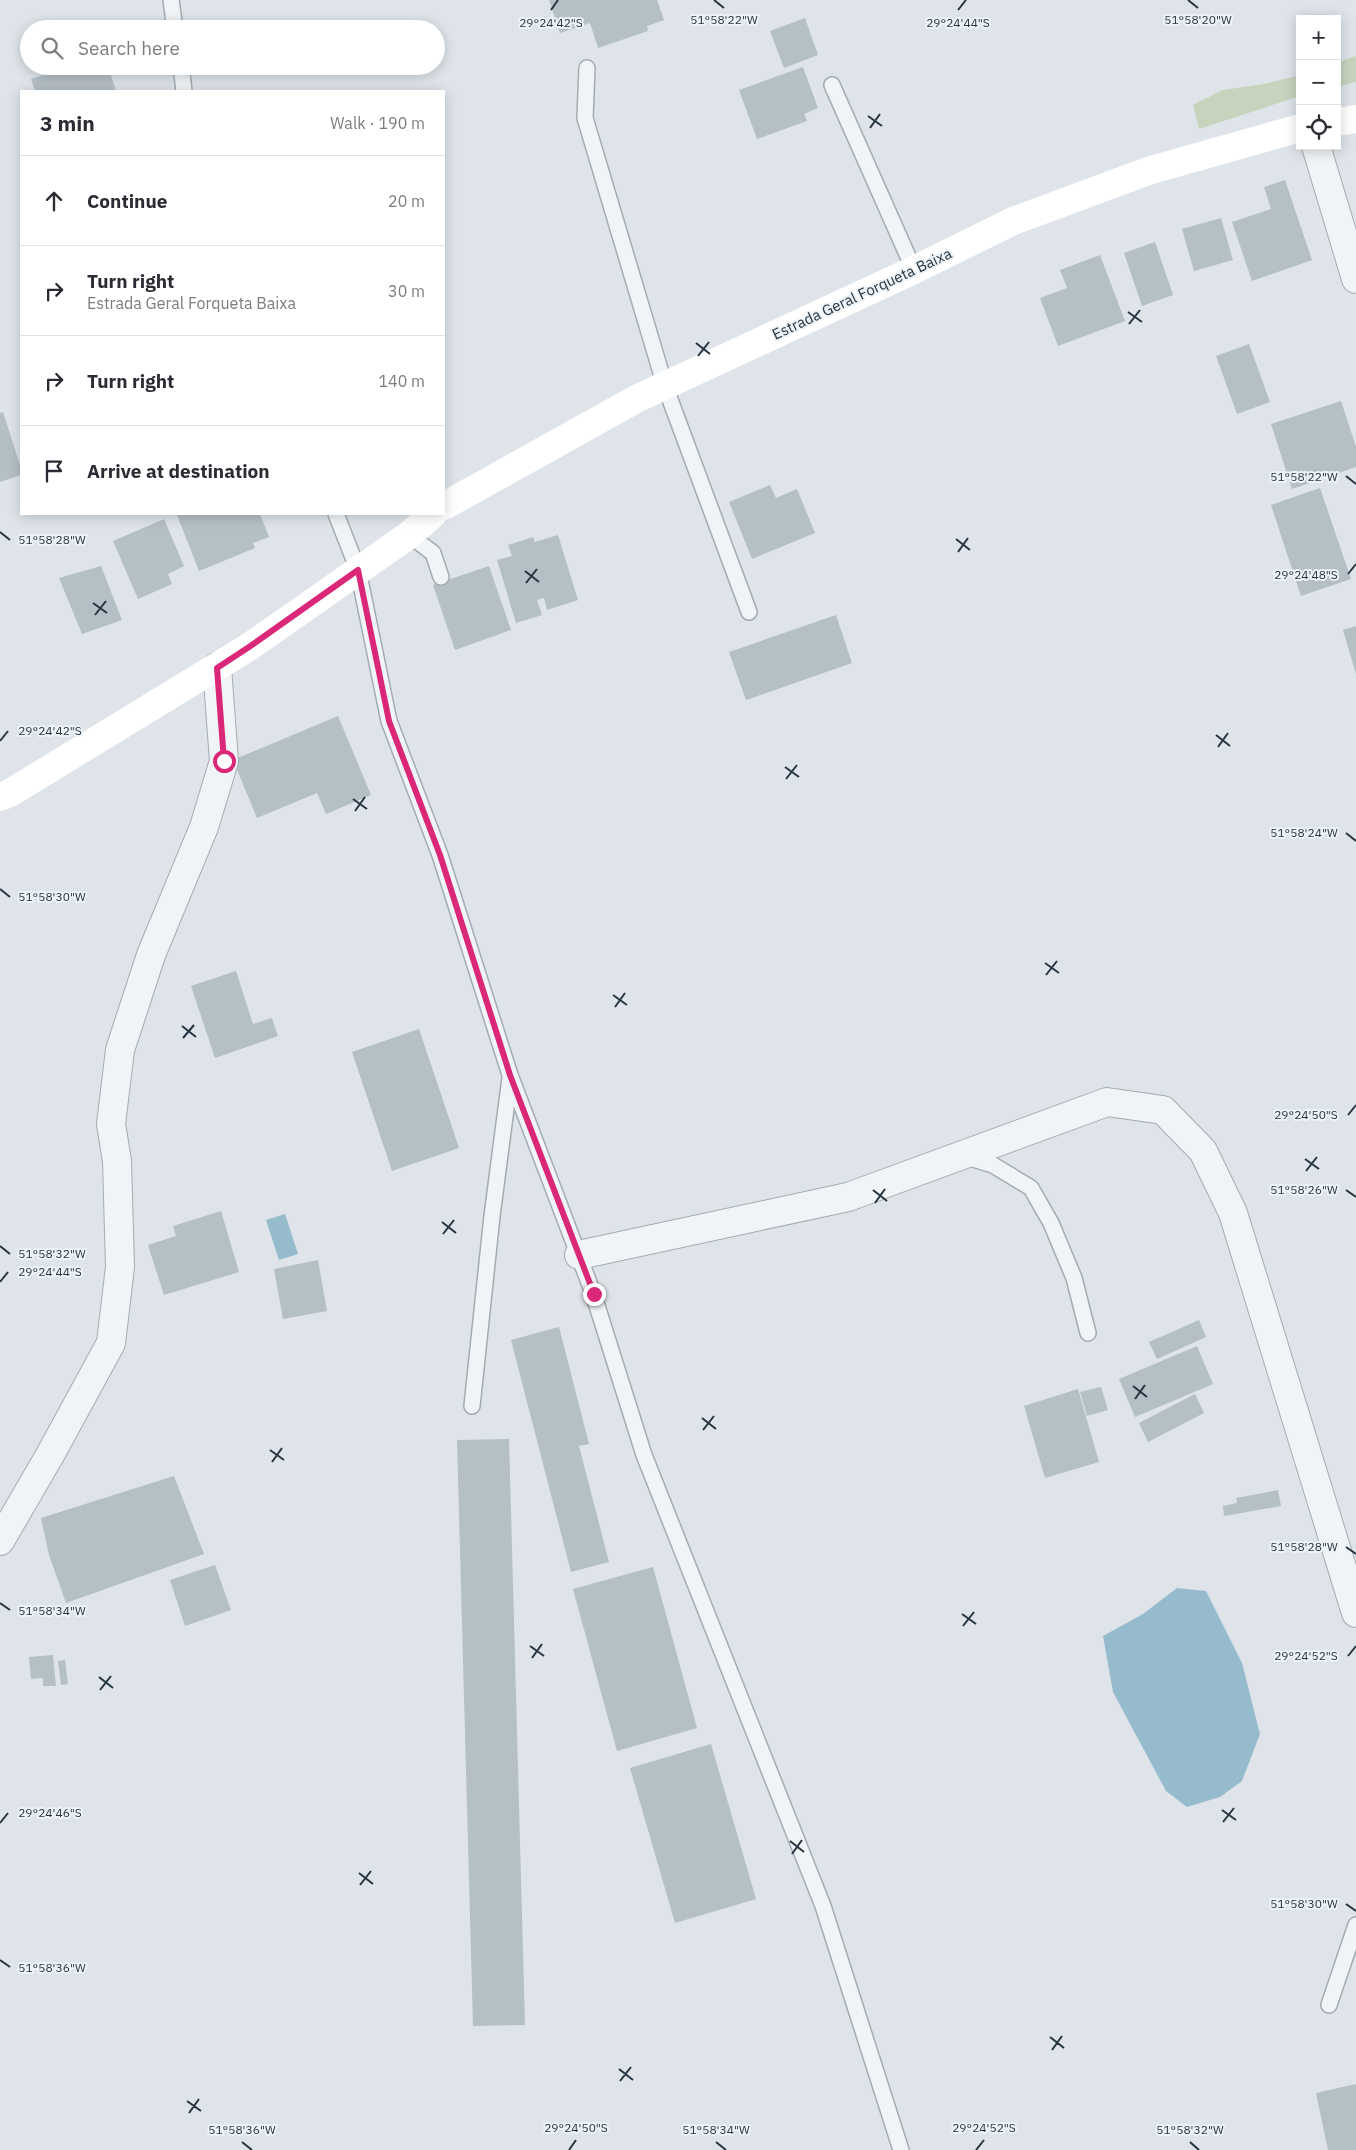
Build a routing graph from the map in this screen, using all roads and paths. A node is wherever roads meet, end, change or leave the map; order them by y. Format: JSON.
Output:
{"nodes":[{"id":1,"x":171,"y":0,"type":"edge"},
{"id":2,"x":174,"y":20,"type":"edge"},
{"id":3,"x":588,"y":68,"type":"dead end"},
{"id":4,"x":182,"y":75,"type":"edge"},
{"id":5,"x":832,"y":85,"type":"dead end"},
{"id":6,"x":184,"y":90,"type":"edge"},
{"id":7,"x":1356,"y":120,"type":"edge"},
{"id":8,"x":1341,"y":122,"type":"edge"},
{"id":9,"x":1296,"y":129,"type":"edge"},
{"id":10,"x":1317,"y":150,"type":"edge"},
{"id":11,"x":914,"y":270,"type":"junction"},
{"id":12,"x":1356,"y":279,"type":"edge"},
{"id":13,"x":665,"y":386,"type":"junction"},
{"id":14,"x":445,"y":505,"type":"edge"},
{"id":15,"x":336,"y":515,"type":"edge"},
{"id":16,"x":432,"y":515,"type":"edge"},
{"id":17,"x":409,"y":535,"type":"junction"},
{"id":18,"x":358,"y":570,"type":"junction"},
{"id":19,"x":442,"y":577,"type":"dead end"},
{"id":20,"x":749,"y":612,"type":"dead end"},
{"id":21,"x":217,"y":668,"type":"junction"},
{"id":22,"x":0,"y":797,"type":"edge"},
{"id":23,"x":510,"y":1075,"type":"junction"},
{"id":24,"x":961,"y":1156,"type":"junction"},
{"id":25,"x":579,"y":1255,"type":"junction"},
{"id":26,"x":1088,"y":1333,"type":"dead end"},
{"id":27,"x":472,"y":1406,"type":"dead end"},
{"id":28,"x":0,"y":1541,"type":"edge"},
{"id":29,"x":1356,"y":1612,"type":"edge"},
{"id":30,"x":1356,"y":1925,"type":"edge"},
{"id":31,"x":1329,"y":2005,"type":"dead end"},
{"id":32,"x":901,"y":2150,"type":"edge"}],
"edges":[{"from":1,"to":2,"type":"lane"},
{"from":3,"to":13,"type":"lane"},
{"from":4,"to":6,"type":"lane"},
{"from":5,"to":11,"type":"lane"},
{"from":7,"to":8,"type":"street"},
{"from":9,"to":11,"type":"street","name":"Estrada Geral Forqueta Baixa"},
{"from":10,"to":12,"type":"street"},
{"from":11,"to":13,"type":"street","name":"Estrada Geral Forqueta Baixa"},
{"from":13,"to":14,"type":"street","name":"Estrada Geral Forqueta Baixa"},
{"from":13,"to":20,"type":"lane"},
{"from":15,"to":18,"type":"lane"},
{"from":16,"to":17,"type":"street"},
{"from":17,"to":18,"type":"street"},
{"from":17,"to":19,"type":"lane"},
{"from":18,"to":21,"type":"street"},
{"from":18,"to":23,"type":"lane"},
{"from":21,"to":22,"type":"street"},
{"from":21,"to":28,"type":"street"},
{"from":23,"to":25,"type":"lane"},
{"from":23,"to":27,"type":"lane"},
{"from":24,"to":25,"type":"street"},
{"from":24,"to":26,"type":"lane"},
{"from":24,"to":29,"type":"street"},
{"from":25,"to":32,"type":"lane"},
{"from":30,"to":31,"type":"lane"}]}
